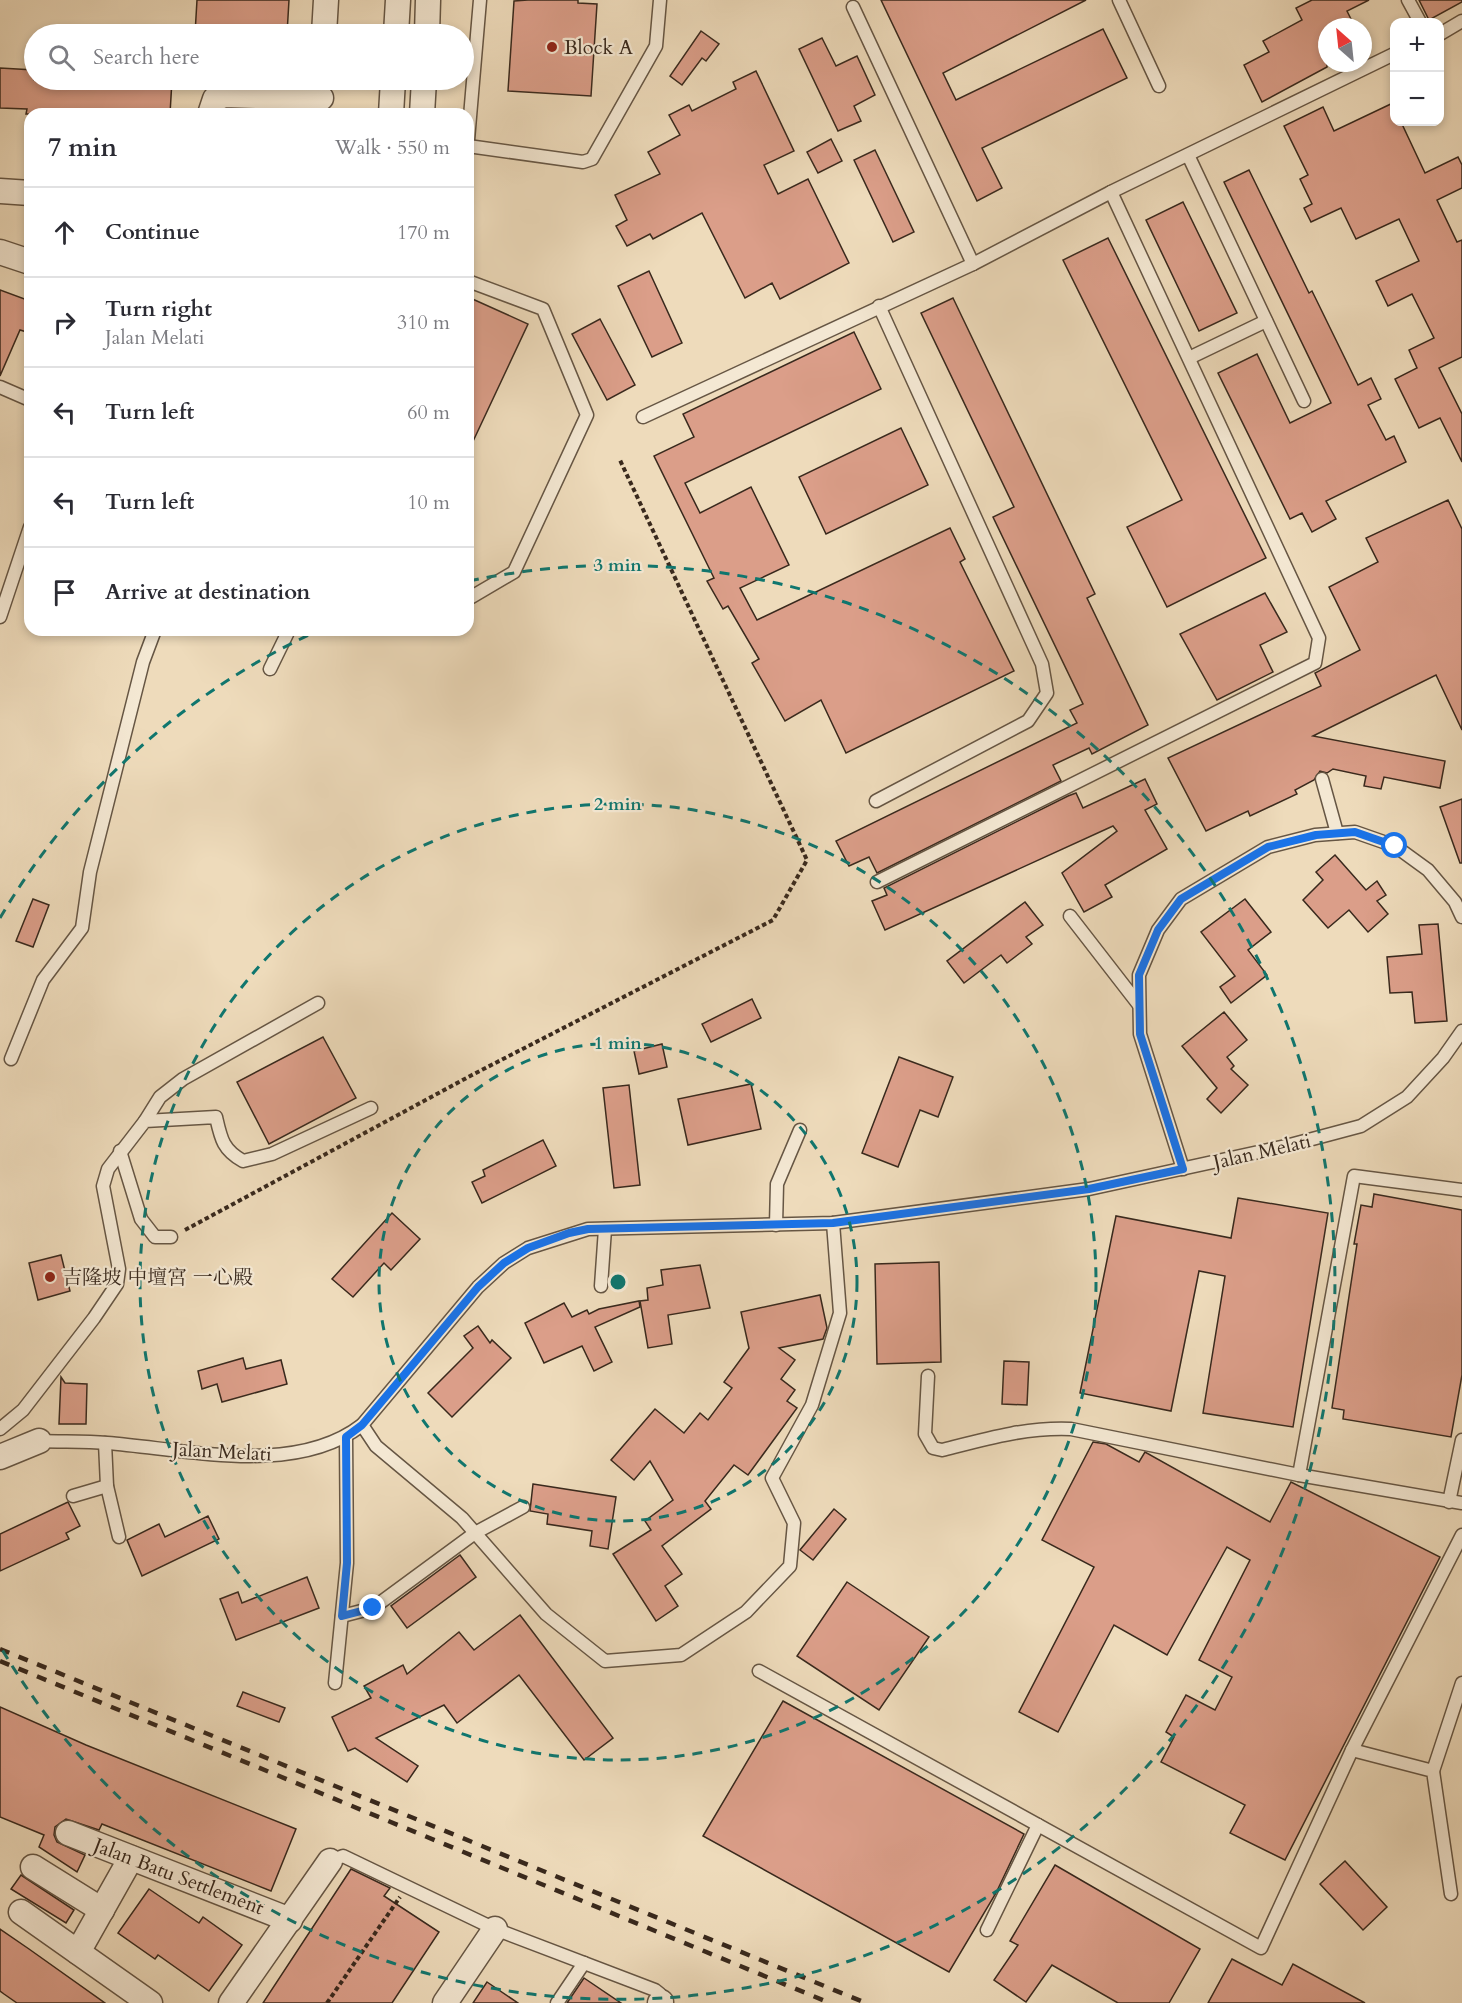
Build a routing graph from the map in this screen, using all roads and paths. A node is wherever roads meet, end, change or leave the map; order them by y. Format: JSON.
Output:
{"nodes":[{"id":1,"x":326,"y":0,"type":"edge"},
{"id":2,"x":398,"y":0,"type":"edge"},
{"id":3,"x":428,"y":0,"type":"edge"},
{"id":4,"x":480,"y":0,"type":"edge"},
{"id":5,"x":660,"y":0,"type":"edge"},
{"id":6,"x":1119,"y":0,"type":"edge"},
{"id":7,"x":1408,"y":0,"type":"edge"},
{"id":8,"x":853,"y":7,"type":"dead end"},
{"id":9,"x":1418,"y":18,"type":"edge"},
{"id":10,"x":1462,"y":21,"type":"edge"},
{"id":11,"x":325,"y":24,"type":"edge"},
{"id":12,"x":397,"y":24,"type":"edge"},
{"id":13,"x":427,"y":24,"type":"edge"},
{"id":14,"x":1444,"y":32,"type":"edge"},
{"id":15,"x":1390,"y":56,"type":"edge"},
{"id":16,"x":474,"y":70,"type":"edge"},
{"id":17,"x":1159,"y":86,"type":"dead end"},
{"id":18,"x":392,"y":90,"type":"edge"},
{"id":19,"x":423,"y":90,"type":"edge"},
{"id":20,"x":472,"y":90,"type":"edge"},
{"id":21,"x":321,"y":97,"type":"edge"},
{"id":22,"x":212,"y":108,"type":"edge"},
{"id":23,"x":391,"y":108,"type":"edge"},
{"id":24,"x":422,"y":108,"type":"edge"},
{"id":25,"x":471,"y":108,"type":"edge"},
{"id":26,"x":474,"y":147,"type":"edge"},
{"id":27,"x":1188,"y":155,"type":"junction"},
{"id":28,"x":0,"y":191,"type":"edge"},
{"id":29,"x":1111,"y":192,"type":"junction"},
{"id":30,"x":24,"y":193,"type":"edge"},
{"id":31,"x":0,"y":252,"type":"edge"},
{"id":32,"x":24,"y":260,"type":"edge"},
{"id":33,"x":973,"y":264,"type":"junction"},
{"id":34,"x":474,"y":282,"type":"edge"},
{"id":35,"x":879,"y":306,"type":"junction"},
{"id":36,"x":1266,"y":321,"type":"junction"},
{"id":37,"x":1188,"y":358,"type":"junction"},
{"id":38,"x":0,"y":387,"type":"edge"},
{"id":39,"x":24,"y":397,"type":"edge"},
{"id":40,"x":1304,"y":401,"type":"dead end"},
{"id":41,"x":643,"y":417,"type":"dead end"},
{"id":42,"x":619,"y":458,"type":"dead end"},
{"id":43,"x":24,"y":545,"type":"edge"},
{"id":44,"x":474,"y":595,"type":"edge"},
{"id":45,"x":0,"y":617,"type":"edge"},
{"id":46,"x":153,"y":636,"type":"edge"},
{"id":47,"x":286,"y":636,"type":"edge"},
{"id":48,"x":270,"y":669,"type":"dead end"},
{"id":49,"x":1322,"y":779,"type":"dead end"},
{"id":50,"x":876,"y":801,"type":"dead end"},
{"id":51,"x":1337,"y":833,"type":"junction"},
{"id":52,"x":877,"y":882,"type":"dead end"},
{"id":53,"x":1070,"y":916,"type":"dead end"},
{"id":54,"x":1462,"y":917,"type":"edge"},
{"id":55,"x":318,"y":1003,"type":"dead end"},
{"id":56,"x":1139,"y":1005,"type":"junction"},
{"id":57,"x":1462,"y":1030,"type":"edge"},
{"id":58,"x":11,"y":1059,"type":"dead end"},
{"id":59,"x":371,"y":1108,"type":"dead end"},
{"id":60,"x":145,"y":1121,"type":"junction"},
{"id":61,"x":800,"y":1130,"type":"dead end"},
{"id":62,"x":120,"y":1151,"type":"junction"},
{"id":63,"x":1183,"y":1169,"type":"junction"},
{"id":64,"x":1462,"y":1191,"type":"edge"},
{"id":65,"x":833,"y":1223,"type":"junction"},
{"id":66,"x":776,"y":1225,"type":"junction"},
{"id":67,"x":605,"y":1228,"type":"junction"},
{"id":68,"x":171,"y":1238,"type":"joint"},
{"id":69,"x":601,"y":1286,"type":"dead end"},
{"id":70,"x":928,"y":1376,"type":"dead end"},
{"id":71,"x":362,"y":1425,"type":"junction"},
{"id":72,"x":0,"y":1430,"type":"edge"},
{"id":73,"x":346,"y":1437,"type":"junction"},
{"id":74,"x":1462,"y":1440,"type":"edge"},
{"id":75,"x":39,"y":1441,"type":"joint"},
{"id":76,"x":105,"y":1443,"type":"junction"},
{"id":77,"x":0,"y":1456,"type":"edge"},
{"id":78,"x":1299,"y":1475,"type":"junction"},
{"id":79,"x":107,"y":1486,"type":"junction"},
{"id":80,"x":73,"y":1496,"type":"dead end"},
{"id":81,"x":1449,"y":1502,"type":"junction"},
{"id":82,"x":1462,"y":1503,"type":"edge"},
{"id":83,"x":523,"y":1507,"type":"dead end"},
{"id":84,"x":475,"y":1533,"type":"junction"},
{"id":85,"x":1462,"y":1535,"type":"edge"},
{"id":86,"x":119,"y":1537,"type":"dead end"},
{"id":87,"x":342,"y":1616,"type":"junction"},
{"id":88,"x":759,"y":1671,"type":"dead end"},
{"id":89,"x":335,"y":1683,"type":"dead end"},
{"id":90,"x":1462,"y":1683,"type":"edge"},
{"id":91,"x":1352,"y":1750,"type":"junction"},
{"id":92,"x":1433,"y":1771,"type":"junction"},
{"id":93,"x":1038,"y":1824,"type":"junction"},
{"id":94,"x":68,"y":1833,"type":"dead end"},
{"id":95,"x":131,"y":1858,"type":"junction"},
{"id":96,"x":330,"y":1861,"type":"joint"},
{"id":97,"x":33,"y":1867,"type":"dead end"},
{"id":98,"x":408,"y":1886,"type":"junction"},
{"id":99,"x":1451,"y":1894,"type":"dead end"},
{"id":100,"x":102,"y":1910,"type":"junction"},
{"id":101,"x":21,"y":1912,"type":"dead end"},
{"id":102,"x":290,"y":1920,"type":"junction"},
{"id":103,"x":495,"y":1929,"type":"junction"},
{"id":104,"x":987,"y":1930,"type":"dead end"},
{"id":105,"x":78,"y":1952,"type":"junction"},
{"id":106,"x":584,"y":1963,"type":"junction"},
{"id":107,"x":660,"y":2002,"type":"edge"},
{"id":108,"x":150,"y":2003,"type":"edge"},
{"id":109,"x":231,"y":2003,"type":"edge"},
{"id":110,"x":327,"y":2003,"type":"edge"},
{"id":111,"x":445,"y":2003,"type":"edge"},
{"id":112,"x":557,"y":2003,"type":"edge"}],
"edges":[{"from":1,"to":11,"type":"street"},
{"from":2,"to":12,"type":"street"},
{"from":3,"to":13,"type":"street"},
{"from":4,"to":16,"type":"lane"},
{"from":5,"to":26,"type":"lane"},
{"from":6,"to":17,"type":"lane"},
{"from":7,"to":9,"type":"lane"},
{"from":8,"to":33,"type":"lane"},
{"from":10,"to":14,"type":"lane"},
{"from":15,"to":27,"type":"lane"},
{"from":18,"to":23,"type":"street"},
{"from":19,"to":24,"type":"street"},
{"from":20,"to":25,"type":"lane"},
{"from":21,"to":22,"type":"street"},
{"from":27,"to":29,"type":"lane"},
{"from":27,"to":36,"type":"lane"},
{"from":28,"to":30,"type":"street"},
{"from":29,"to":33,"type":"lane"},
{"from":29,"to":37,"type":"lane"},
{"from":31,"to":32,"type":"street"},
{"from":33,"to":35,"type":"lane"},
{"from":34,"to":44,"type":"lane"},
{"from":35,"to":41,"type":"lane"},
{"from":35,"to":50,"type":"lane"},
{"from":36,"to":37,"type":"lane"},
{"from":36,"to":40,"type":"lane"},
{"from":37,"to":52,"type":"lane"},
{"from":38,"to":39,"type":"lane"},
{"from":42,"to":68,"type":"path"},
{"from":43,"to":45,"type":"lane"},
{"from":46,"to":58,"type":"lane"},
{"from":47,"to":48,"type":"lane"},
{"from":49,"to":51,"type":"lane"},
{"from":51,"to":54,"type":"lane"},
{"from":51,"to":56,"type":"lane"},
{"from":53,"to":56,"type":"lane"},
{"from":55,"to":60,"type":"lane"},
{"from":56,"to":63,"type":"lane"},
{"from":57,"to":63,"type":"lane","name":"Jalan Melati"},
{"from":59,"to":60,"type":"lane"},
{"from":60,"to":62,"type":"lane"},
{"from":61,"to":66,"type":"lane"},
{"from":62,"to":68,"type":"lane"},
{"from":62,"to":72,"type":"lane"},
{"from":63,"to":65,"type":"lane","name":"Jalan Melati"},
{"from":64,"to":78,"type":"lane"},
{"from":65,"to":66,"type":"lane","name":"Jalan Melati"},
{"from":65,"to":84,"type":"lane"},
{"from":66,"to":67,"type":"lane","name":"Jalan Melati"},
{"from":67,"to":69,"type":"lane"},
{"from":67,"to":71,"type":"lane","name":"Jalan Melati"},
{"from":70,"to":78,"type":"lane"},
{"from":71,"to":73,"type":"lane","name":"Jalan Melati"},
{"from":71,"to":84,"type":"lane"},
{"from":73,"to":76,"type":"lane","name":"Jalan Melati"},
{"from":73,"to":87,"type":"lane"},
{"from":74,"to":81,"type":"lane"},
{"from":75,"to":76,"type":"lane","name":"Jalan Melati"},
{"from":75,"to":77,"type":"street","name":"Jalan Melati"},
{"from":76,"to":79,"type":"lane"},
{"from":78,"to":81,"type":"lane"},
{"from":79,"to":80,"type":"lane"},
{"from":79,"to":86,"type":"lane"},
{"from":81,"to":82,"type":"lane"},
{"from":83,"to":84,"type":"lane"},
{"from":84,"to":87,"type":"lane"},
{"from":85,"to":91,"type":"lane"},
{"from":87,"to":89,"type":"lane"},
{"from":88,"to":93,"type":"lane"},
{"from":90,"to":92,"type":"lane"},
{"from":91,"to":92,"type":"lane"},
{"from":91,"to":93,"type":"lane"},
{"from":92,"to":99,"type":"lane"},
{"from":93,"to":104,"type":"lane"},
{"from":94,"to":95,"type":"street","name":"Jalan Batu Settlement"},
{"from":95,"to":100,"type":"street"},
{"from":95,"to":102,"type":"street","name":"Jalan Batu Settlement"},
{"from":96,"to":98,"type":"lane"},
{"from":96,"to":102,"type":"street"},
{"from":97,"to":100,"type":"street"},
{"from":98,"to":103,"type":"lane"},
{"from":98,"to":110,"type":"path"},
{"from":100,"to":105,"type":"street"},
{"from":101,"to":105,"type":"street"},
{"from":102,"to":109,"type":"street"},
{"from":103,"to":106,"type":"lane"},
{"from":103,"to":111,"type":"street"},
{"from":105,"to":108,"type":"street"},
{"from":106,"to":107,"type":"lane"},
{"from":106,"to":112,"type":"lane"}]}
